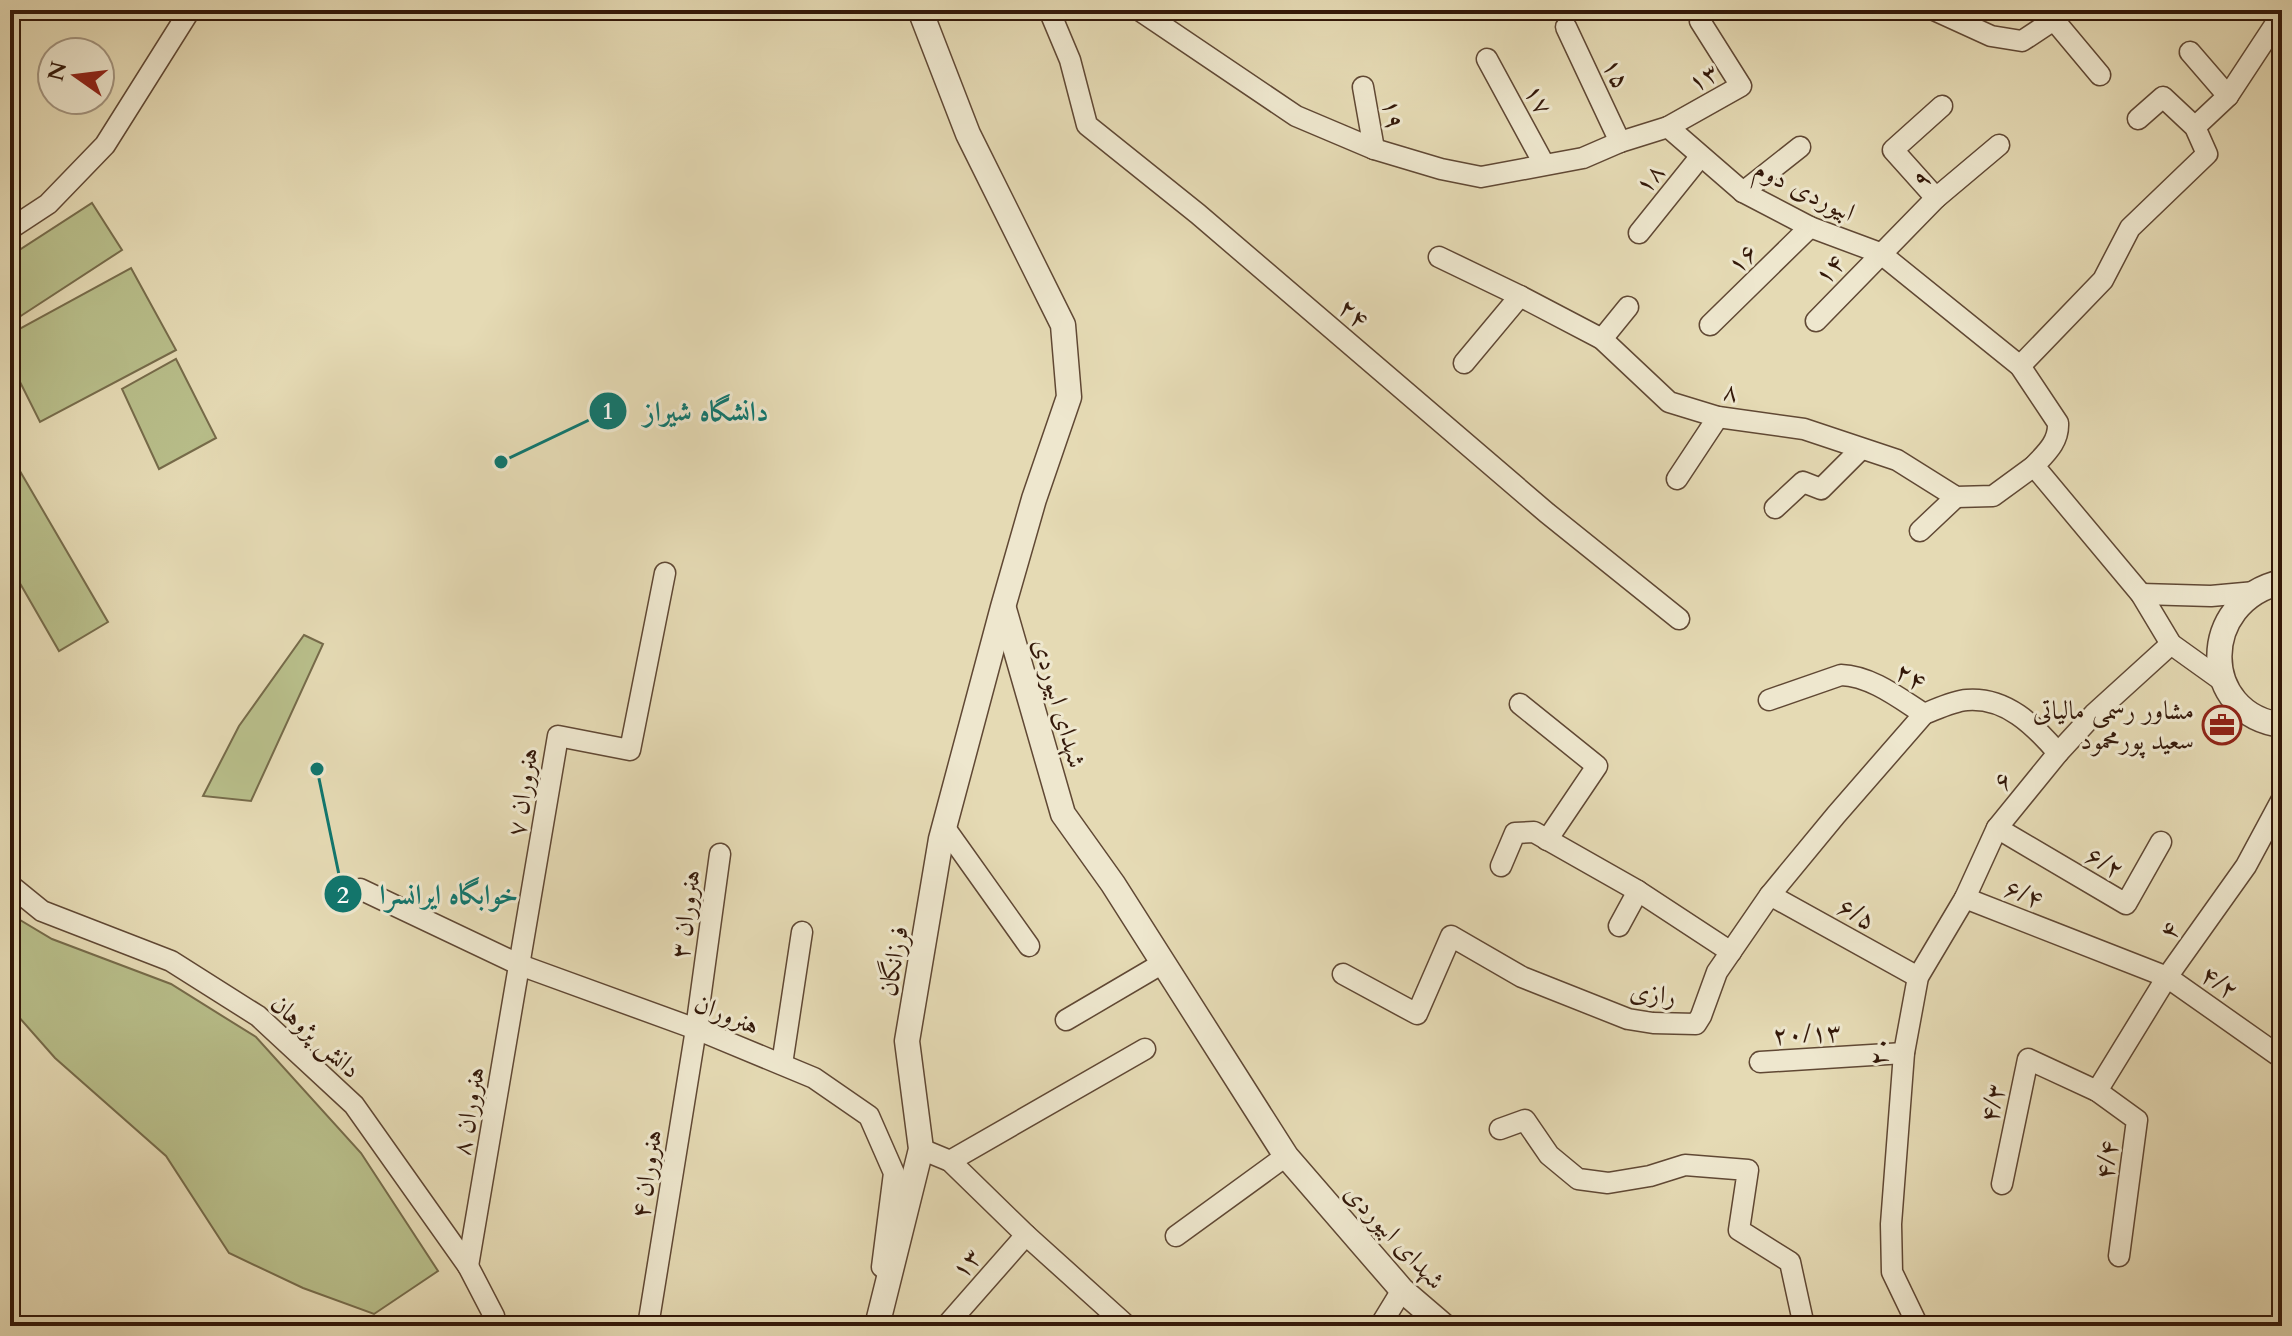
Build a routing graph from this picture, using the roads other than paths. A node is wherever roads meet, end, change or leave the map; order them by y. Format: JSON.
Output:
{"nodes":[{"id":1,"x":190,"y":10,"type":"edge"},
{"id":2,"x":920,"y":10,"type":"edge"},
{"id":3,"x":1049,"y":10,"type":"edge"},
{"id":4,"x":1139,"y":10,"type":"edge"},
{"id":5,"x":1934,"y":10,"type":"edge"},
{"id":6,"x":2282,"y":14,"type":"edge"},
{"id":7,"x":2058,"y":15,"type":"edge"},
{"id":8,"x":1700,"y":21,"type":"dead end"},
{"id":9,"x":1566,"y":27,"type":"dead end"},
{"id":10,"x":2190,"y":52,"type":"dead end"},
{"id":11,"x":1487,"y":59,"type":"dead end"},
{"id":12,"x":2100,"y":75,"type":"dead end"},
{"id":13,"x":1363,"y":87,"type":"dead end"},
{"id":14,"x":2228,"y":96,"type":"junction"},
{"id":15,"x":1942,"y":106,"type":"dead end"},
{"id":16,"x":2138,"y":119,"type":"dead end"},
{"id":17,"x":1668,"y":127,"type":"junction"},
{"id":18,"x":2195,"y":127,"type":"junction"},
{"id":19,"x":1620,"y":142,"type":"junction"},
{"id":20,"x":1999,"y":145,"type":"dead end"},
{"id":21,"x":1800,"y":147,"type":"dead end"},
{"id":22,"x":1374,"y":149,"type":"junction"},
{"id":23,"x":1700,"y":157,"type":"junction"},
{"id":24,"x":1544,"y":164,"type":"junction"},
{"id":25,"x":1743,"y":192,"type":"junction"},
{"id":26,"x":1936,"y":198,"type":"junction"},
{"id":27,"x":1810,"y":227,"type":"junction"},
{"id":28,"x":10,"y":229,"type":"edge"},
{"id":29,"x":1639,"y":233,"type":"dead end"},
{"id":30,"x":1880,"y":253,"type":"junction"},
{"id":31,"x":1439,"y":257,"type":"dead end"},
{"id":32,"x":1520,"y":296,"type":"junction"},
{"id":33,"x":1628,"y":307,"type":"dead end"},
{"id":34,"x":1816,"y":321,"type":"dead end"},
{"id":35,"x":1710,"y":325,"type":"dead end"},
{"id":36,"x":1602,"y":339,"type":"junction"},
{"id":37,"x":1464,"y":363,"type":"dead end"},
{"id":38,"x":2020,"y":366,"type":"junction"},
{"id":39,"x":1718,"y":417,"type":"junction"},
{"id":40,"x":1861,"y":449,"type":"junction"},
{"id":41,"x":2034,"y":466,"type":"junction"},
{"id":42,"x":1677,"y":479,"type":"dead end"},
{"id":43,"x":1956,"y":497,"type":"junction"},
{"id":44,"x":1775,"y":508,"type":"dead end"},
{"id":45,"x":1920,"y":531,"type":"dead end"},
{"id":46,"x":665,"y":573,"type":"dead end"},
{"id":47,"x":2282,"y":582,"type":"edge"},
{"id":48,"x":2255,"y":592,"type":"junction"},
{"id":49,"x":2141,"y":594,"type":"junction"},
{"id":50,"x":1003,"y":607,"type":"junction"},
{"id":51,"x":1679,"y":619,"type":"dead end"},
{"id":52,"x":2171,"y":644,"type":"junction"},
{"id":53,"x":2224,"y":682,"type":"junction"},
{"id":54,"x":1769,"y":700,"type":"dead end"},
{"id":55,"x":1520,"y":704,"type":"dead end"},
{"id":56,"x":1924,"y":714,"type":"junction"},
{"id":57,"x":2282,"y":725,"type":"edge"},
{"id":58,"x":2058,"y":753,"type":"junction"},
{"id":59,"x":2282,"y":799,"type":"edge"},
{"id":60,"x":945,"y":828,"type":"junction"},
{"id":61,"x":1997,"y":828,"type":"junction"},
{"id":62,"x":1547,"y":840,"type":"junction"},
{"id":63,"x":2161,"y":842,"type":"dead end"},
{"id":64,"x":720,"y":854,"type":"dead end"},
{"id":65,"x":1501,"y":866,"type":"dead end"},
{"id":66,"x":10,"y":885,"type":"edge"},
{"id":67,"x":360,"y":889,"type":"dead end"},
{"id":68,"x":1638,"y":891,"type":"junction"},
{"id":69,"x":1770,"y":895,"type":"junction"},
{"id":70,"x":1965,"y":898,"type":"junction"},
{"id":71,"x":1619,"y":926,"type":"dead end"},
{"id":72,"x":802,"y":932,"type":"dead end"},
{"id":73,"x":1029,"y":946,"type":"dead end"},
{"id":74,"x":1731,"y":952,"type":"junction"},
{"id":75,"x":1163,"y":963,"type":"junction"},
{"id":76,"x":520,"y":965,"type":"junction"},
{"id":77,"x":1343,"y":974,"type":"dead end"},
{"id":78,"x":1918,"y":977,"type":"junction"},
{"id":79,"x":2167,"y":977,"type":"junction"},
{"id":80,"x":1066,"y":1020,"type":"dead end"},
{"id":81,"x":696,"y":1029,"type":"junction"},
{"id":82,"x":1145,"y":1049,"type":"dead end"},
{"id":83,"x":1904,"y":1053,"type":"junction"},
{"id":84,"x":2282,"y":1058,"type":"edge"},
{"id":85,"x":1760,"y":1062,"type":"dead end"},
{"id":86,"x":782,"y":1064,"type":"junction"},
{"id":87,"x":2097,"y":1091,"type":"junction"},
{"id":88,"x":1500,"y":1129,"type":"dead end"},
{"id":89,"x":921,"y":1149,"type":"junction"},
{"id":90,"x":1286,"y":1156,"type":"junction"},
{"id":91,"x":950,"y":1161,"type":"junction"},
{"id":92,"x":2002,"y":1184,"type":"dead end"},
{"id":93,"x":1026,"y":1235,"type":"junction"},
{"id":94,"x":1176,"y":1236,"type":"dead end"},
{"id":95,"x":2119,"y":1256,"type":"dead end"},
{"id":96,"x":468,"y":1266,"type":"junction"},
{"id":97,"x":1402,"y":1290,"type":"junction"},
{"id":98,"x":1103,"y":1318,"type":"edge"},
{"id":99,"x":496,"y":1326,"type":"edge"},
{"id":100,"x":648,"y":1326,"type":"edge"},
{"id":101,"x":876,"y":1326,"type":"edge"},
{"id":102,"x":946,"y":1326,"type":"edge"},
{"id":103,"x":1127,"y":1326,"type":"edge"},
{"id":104,"x":1380,"y":1326,"type":"edge"},
{"id":105,"x":1444,"y":1326,"type":"edge"},
{"id":106,"x":1804,"y":1326,"type":"edge"},
{"id":107,"x":1918,"y":1326,"type":"edge"}],
"edges":[{"from":1,"to":28,"type":"street"},
{"from":2,"to":50,"type":"street"},
{"from":3,"to":51,"type":"street","name":"۲۴"},
{"from":4,"to":22,"type":"street"},
{"from":5,"to":7,"type":"street"},
{"from":6,"to":14,"type":"street"},
{"from":7,"to":12,"type":"street"},
{"from":8,"to":17,"type":"street","name":"۱۳"},
{"from":9,"to":19,"type":"street","name":"۱۵"},
{"from":10,"to":14,"type":"street"},
{"from":11,"to":24,"type":"street","name":"۱۷"},
{"from":13,"to":22,"type":"street","name":"۱۹"},
{"from":14,"to":18,"type":"street"},
{"from":15,"to":26,"type":"street"},
{"from":16,"to":18,"type":"street"},
{"from":17,"to":19,"type":"street"},
{"from":17,"to":23,"type":"street","name":"ابیوردی دوم"},
{"from":18,"to":38,"type":"street"},
{"from":19,"to":24,"type":"street"},
{"from":20,"to":26,"type":"street","name":"۹"},
{"from":21,"to":25,"type":"street"},
{"from":22,"to":24,"type":"street"},
{"from":23,"to":25,"type":"street","name":"ابیوردی دوم"},
{"from":23,"to":29,"type":"street","name":"۱۸"},
{"from":25,"to":27,"type":"street","name":"ابیوردی دوم"},
{"from":26,"to":30,"type":"street","name":"۹"},
{"from":27,"to":30,"type":"street","name":"ابیوردی دوم"},
{"from":27,"to":35,"type":"street","name":"۱۶"},
{"from":30,"to":34,"type":"street","name":"۱۴"},
{"from":30,"to":38,"type":"street","name":"ابیوردی دوم"},
{"from":31,"to":32,"type":"street","name":"۸"},
{"from":32,"to":36,"type":"street","name":"۸"},
{"from":32,"to":37,"type":"street"},
{"from":33,"to":36,"type":"street"},
{"from":36,"to":39,"type":"street","name":"۸"},
{"from":38,"to":41,"type":"street","name":"ابیوردی دوم"},
{"from":39,"to":40,"type":"street","name":"۸"},
{"from":39,"to":42,"type":"street"},
{"from":40,"to":43,"type":"street","name":"۸"},
{"from":40,"to":44,"type":"street"},
{"from":41,"to":43,"type":"street"},
{"from":41,"to":49,"type":"street"},
{"from":43,"to":45,"type":"street"},
{"from":46,"to":76,"type":"street","name":"هنروران ۷"},
{"from":47,"to":48,"type":"street"},
{"from":48,"to":49,"type":"street"},
{"from":48,"to":53,"type":"street"},
{"from":49,"to":52,"type":"street"},
{"from":50,"to":60,"type":"street","name":"فرزانگان"},
{"from":50,"to":75,"type":"street","name":"شهدای ابیوردی"},
{"from":52,"to":53,"type":"street"},
{"from":52,"to":58,"type":"street","name":"۶"},
{"from":53,"to":57,"type":"street"},
{"from":54,"to":56,"type":"street","name":"۲۴"},
{"from":55,"to":62,"type":"street"},
{"from":56,"to":58,"type":"street","name":"۲۴"},
{"from":56,"to":69,"type":"street","name":"رازی"},
{"from":58,"to":61,"type":"street","name":"۶"},
{"from":59,"to":79,"type":"street","name":"۴"},
{"from":60,"to":73,"type":"street"},
{"from":60,"to":89,"type":"street","name":"فرزانگان"},
{"from":61,"to":63,"type":"street","name":"۶/۲"},
{"from":61,"to":70,"type":"street","name":"۶"},
{"from":62,"to":65,"type":"street"},
{"from":62,"to":68,"type":"street"},
{"from":64,"to":81,"type":"street","name":"هنروران ۳"},
{"from":66,"to":96,"type":"street","name":"دانش پژوهان"},
{"from":67,"to":76,"type":"street","name":"هنروران"},
{"from":68,"to":71,"type":"street"},
{"from":68,"to":74,"type":"street"},
{"from":69,"to":74,"type":"street","name":"رازی"},
{"from":69,"to":78,"type":"street","name":"۶/۵"},
{"from":70,"to":78,"type":"street","name":"۲۰"},
{"from":70,"to":79,"type":"street","name":"۶/۴"},
{"from":72,"to":86,"type":"street"},
{"from":74,"to":77,"type":"street","name":"رازی"},
{"from":75,"to":80,"type":"street"},
{"from":75,"to":90,"type":"street","name":"شهدای ابیوردی"},
{"from":76,"to":81,"type":"street","name":"هنروران"},
{"from":76,"to":96,"type":"street","name":"هنروران ۸"},
{"from":78,"to":83,"type":"street","name":"۲۰"},
{"from":79,"to":84,"type":"street","name":"۴/۲"},
{"from":79,"to":87,"type":"street","name":"۴"},
{"from":81,"to":86,"type":"street","name":"هنروران"},
{"from":81,"to":100,"type":"street","name":"هنروران ۴"},
{"from":82,"to":91,"type":"street"},
{"from":83,"to":85,"type":"street","name":"۲۰/۱۳"},
{"from":83,"to":107,"type":"street","name":"۲۰"},
{"from":86,"to":101,"type":"street","name":"هنروران"},
{"from":87,"to":92,"type":"street","name":"۴/۳"},
{"from":87,"to":95,"type":"street","name":"۴/۴"},
{"from":88,"to":106,"type":"street"},
{"from":89,"to":91,"type":"street"},
{"from":89,"to":101,"type":"street","name":"فرزانگان"},
{"from":90,"to":94,"type":"street"},
{"from":90,"to":97,"type":"street","name":"شهدای ابیوردی"},
{"from":91,"to":93,"type":"street"},
{"from":93,"to":98,"type":"street"},
{"from":93,"to":102,"type":"street","name":"۱۳"},
{"from":96,"to":99,"type":"street","name":"دانش پژوهان"},
{"from":97,"to":104,"type":"street"},
{"from":97,"to":105,"type":"street","name":"شهدای ابیوردی"},
{"from":98,"to":103,"type":"street"}]}
